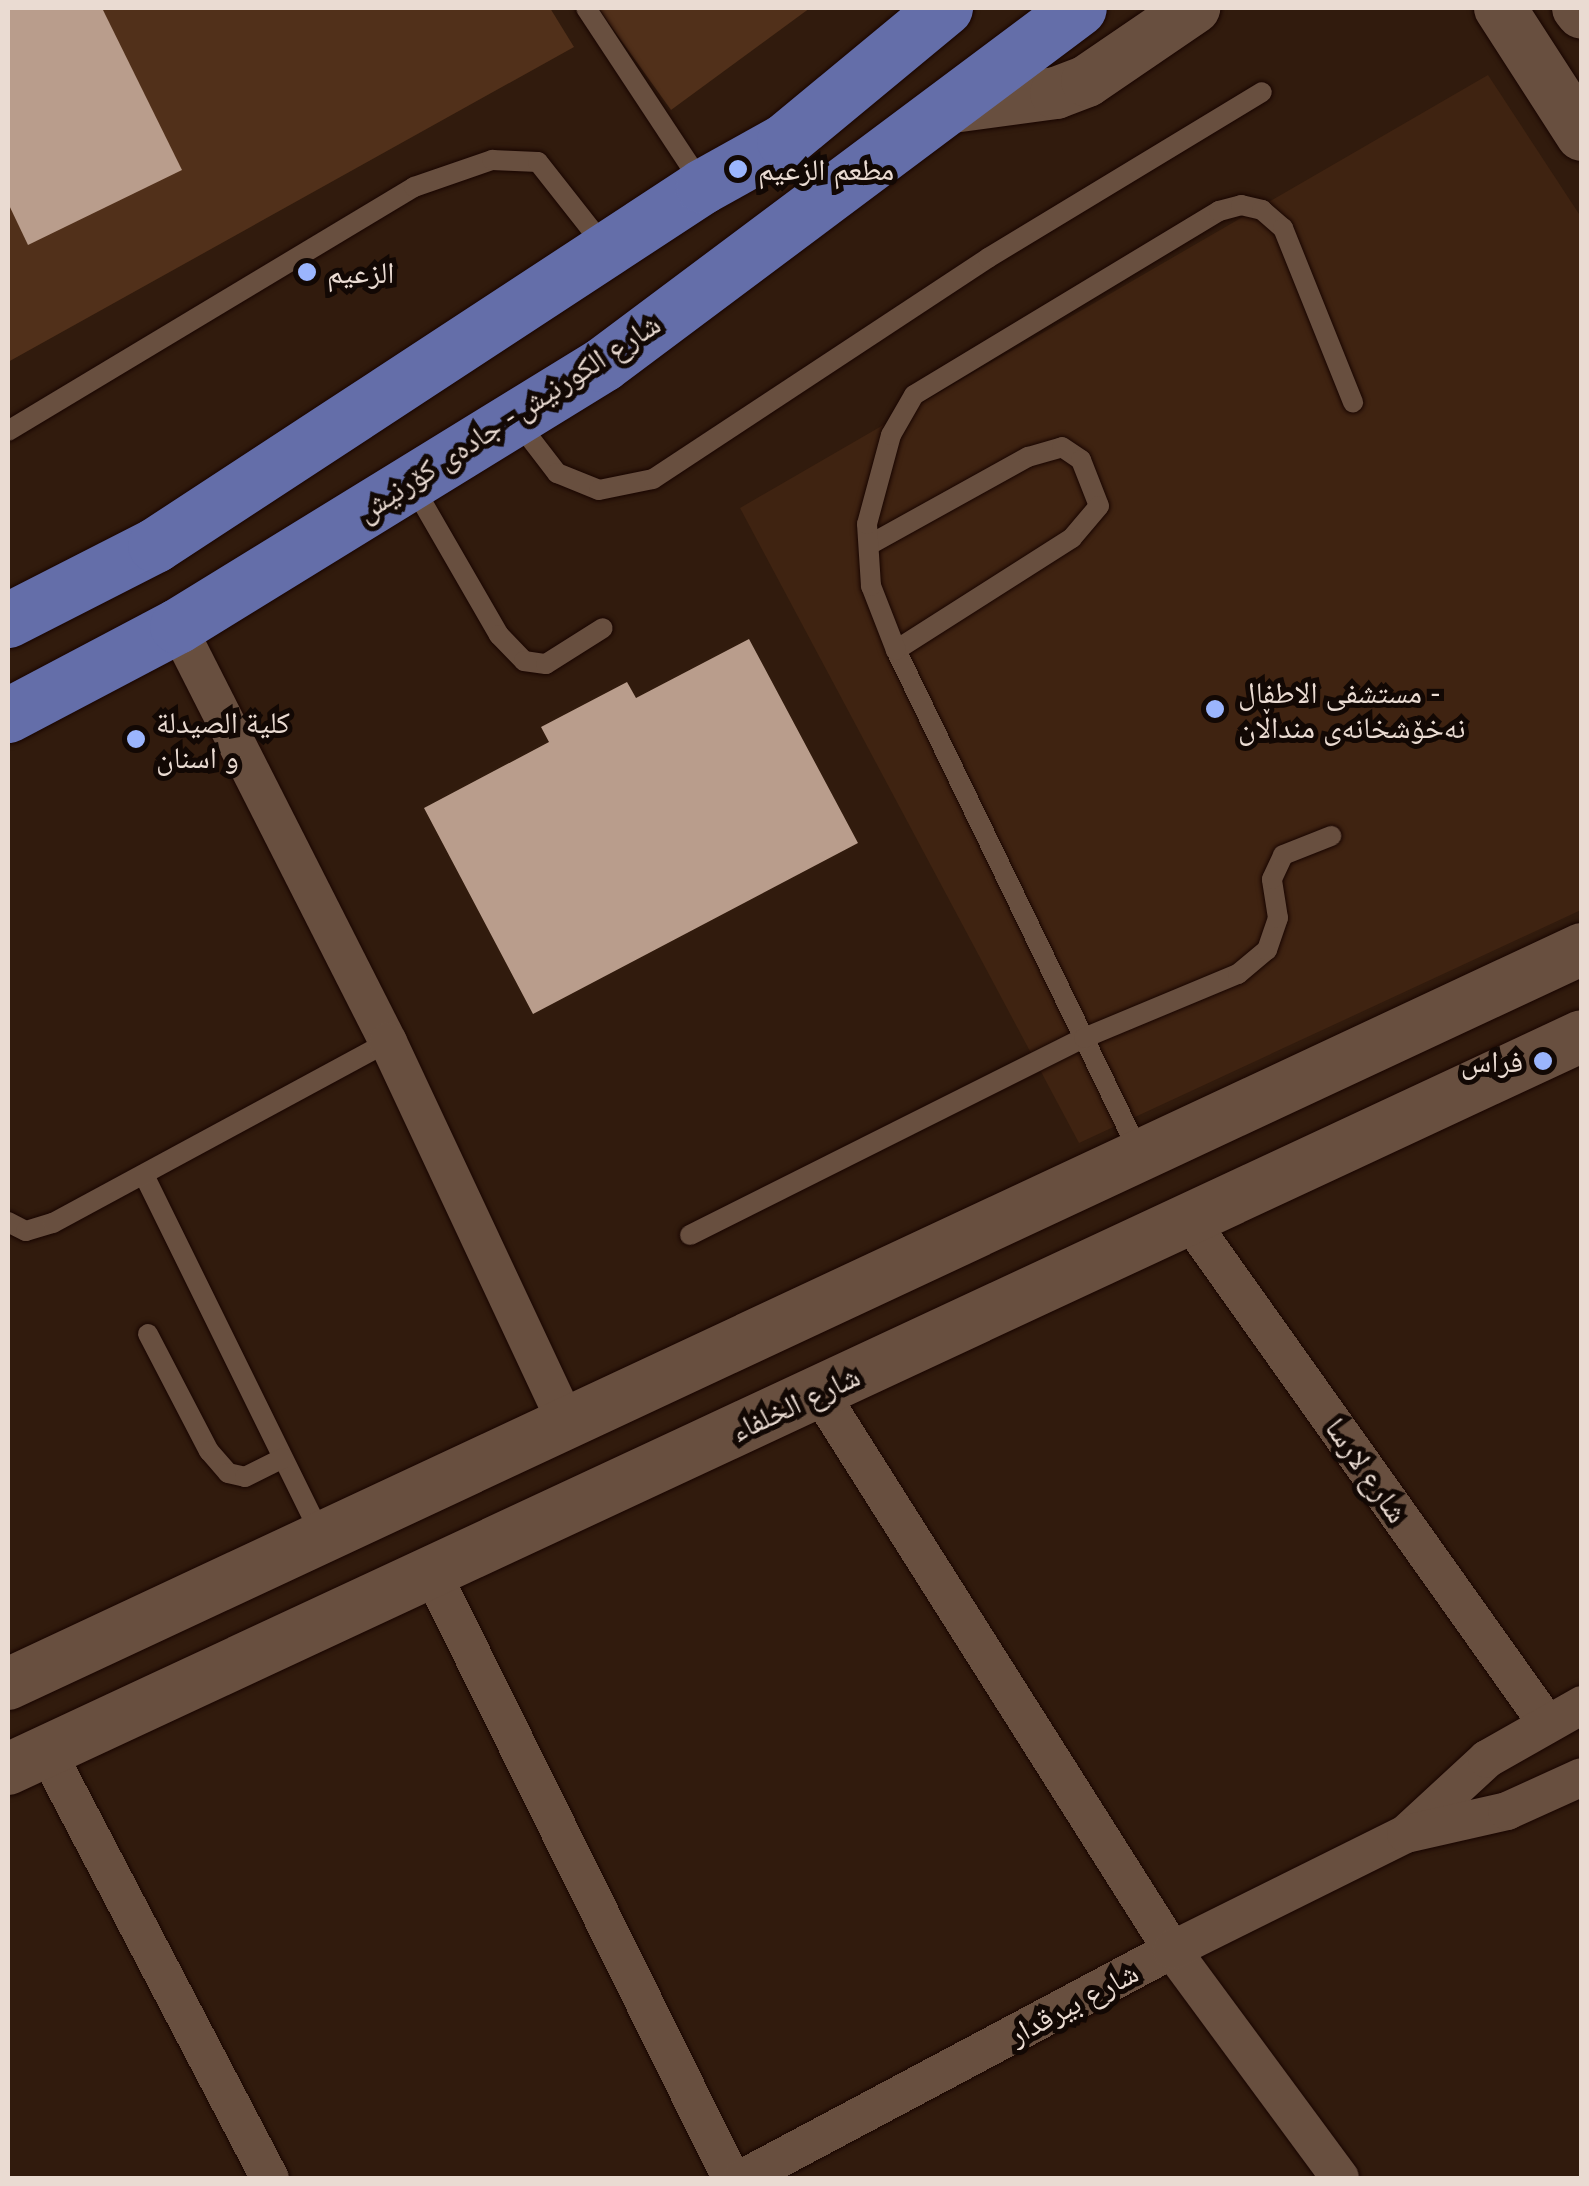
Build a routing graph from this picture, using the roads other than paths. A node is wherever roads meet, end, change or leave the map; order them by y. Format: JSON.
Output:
{"nodes":[{"id":1,"x":586,"y":8,"type":"edge"},
{"id":2,"x":944,"y":8,"type":"edge"},
{"id":3,"x":1079,"y":8,"type":"edge"},
{"id":4,"x":1194,"y":8,"type":"edge"},
{"id":5,"x":1500,"y":8,"type":"edge"},
{"id":6,"x":1262,"y":92,"type":"dead end"},
{"id":7,"x":945,"y":108,"type":"junction"},
{"id":8,"x":1582,"y":134,"type":"edge"},
{"id":9,"x":704,"y":186,"type":"junction"},
{"id":10,"x":610,"y":252,"type":"junction"},
{"id":11,"x":1353,"y":402,"type":"dead end"},
{"id":12,"x":515,"y":418,"type":"junction"},
{"id":13,"x":8,"y":430,"type":"edge"},
{"id":14,"x":411,"y":482,"type":"junction"},
{"id":15,"x":869,"y":545,"type":"junction"},
{"id":16,"x":8,"y":620,"type":"edge"},
{"id":17,"x":177,"y":626,"type":"junction"},
{"id":18,"x":603,"y":628,"type":"dead end"},
{"id":19,"x":896,"y":650,"type":"junction"},
{"id":20,"x":8,"y":715,"type":"edge"},
{"id":21,"x":1331,"y":836,"type":"dead end"},
{"id":22,"x":1582,"y":949,"type":"edge"},
{"id":23,"x":1084,"y":1038,"type":"junction"},
{"id":24,"x":1580,"y":1039,"type":"edge"},
{"id":25,"x":388,"y":1042,"type":"junction"},
{"id":26,"x":1139,"y":1152,"type":"junction"},
{"id":27,"x":144,"y":1175,"type":"junction"},
{"id":28,"x":1189,"y":1220,"type":"junction"},
{"id":29,"x":8,"y":1222,"type":"edge"},
{"id":30,"x":690,"y":1235,"type":"dead end"},
{"id":31,"x":148,"y":1334,"type":"dead end"},
{"id":32,"x":819,"y":1392,"type":"junction"},
{"id":33,"x":565,"y":1419,"type":"junction"},
{"id":34,"x":283,"y":1458,"type":"junction"},
{"id":35,"x":322,"y":1535,"type":"junction"},
{"id":36,"x":430,"y":1571,"type":"junction"},
{"id":37,"x":8,"y":1684,"type":"edge"},
{"id":38,"x":1582,"y":1706,"type":"edge"},
{"id":39,"x":1545,"y":1720,"type":"junction"},
{"id":40,"x":27,"y":1759,"type":"edge"},
{"id":41,"x":1578,"y":1786,"type":"edge"},
{"id":42,"x":1406,"y":1834,"type":"junction"},
{"id":43,"x":1172,"y":1950,"type":"junction"},
{"id":44,"x":791,"y":2169,"type":"edge"},
{"id":45,"x":270,"y":2178,"type":"edge"},
{"id":46,"x":730,"y":2178,"type":"edge"},
{"id":47,"x":743,"y":2178,"type":"edge"},
{"id":48,"x":1340,"y":2178,"type":"edge"}],
"edges":[{"from":1,"to":9,"type":"lane"},
{"from":2,"to":9,"type":"main road"},
{"from":3,"to":7,"type":"main road","name":"شارع الكورنيش - جادەی کۆرنیش"},
{"from":4,"to":7,"type":"street"},
{"from":5,"to":8,"type":"street"},
{"from":6,"to":12,"type":"lane"},
{"from":7,"to":12,"type":"main road","name":"شارع الكورنيش - جادەی کۆرنیش"},
{"from":9,"to":10,"type":"main road"},
{"from":10,"to":13,"type":"lane"},
{"from":10,"to":16,"type":"main road"},
{"from":11,"to":15,"type":"lane"},
{"from":12,"to":14,"type":"main road","name":"شارع الكورنيش - جادەی کۆرنیش"},
{"from":14,"to":17,"type":"main road","name":"شارع الكورنيش - جادەی کۆرنیش"},
{"from":14,"to":18,"type":"lane"},
{"from":15,"to":19,"type":"lane"},
{"from":15,"to":19,"type":"lane"},
{"from":17,"to":20,"type":"main road","name":"شارع الكورنيش - جادەی کۆرنیش"},
{"from":17,"to":25,"type":"street"},
{"from":19,"to":23,"type":"lane"},
{"from":21,"to":23,"type":"lane"},
{"from":22,"to":26,"type":"street"},
{"from":23,"to":26,"type":"lane"},
{"from":23,"to":30,"type":"lane"},
{"from":24,"to":28,"type":"street","name":"شارع الخلفاء"},
{"from":25,"to":27,"type":"lane"},
{"from":25,"to":33,"type":"street"},
{"from":26,"to":33,"type":"street"},
{"from":27,"to":29,"type":"lane"},
{"from":27,"to":34,"type":"lane"},
{"from":28,"to":32,"type":"street","name":"شارع الخلفاء"},
{"from":28,"to":39,"type":"street","name":"شارع لارسا"},
{"from":31,"to":34,"type":"lane"},
{"from":32,"to":36,"type":"street","name":"شارع الخلفاء"},
{"from":32,"to":43,"type":"street"},
{"from":33,"to":35,"type":"street"},
{"from":34,"to":35,"type":"lane"},
{"from":35,"to":37,"type":"street"},
{"from":36,"to":40,"type":"street","name":"شارع الخلفاء"},
{"from":36,"to":46,"type":"street"},
{"from":38,"to":39,"type":"street","name":"شارع بيرقدار"},
{"from":39,"to":42,"type":"street","name":"شارع بيرقدار"},
{"from":40,"to":45,"type":"street"},
{"from":41,"to":42,"type":"street","name":"شارع بيرقدار"},
{"from":42,"to":43,"type":"street","name":"شارع بيرقدار"},
{"from":43,"to":44,"type":"street","name":"شارع بيرقدار"},
{"from":43,"to":48,"type":"street"},
{"from":44,"to":47,"type":"street","name":"شارع بيرقدار"}]}
